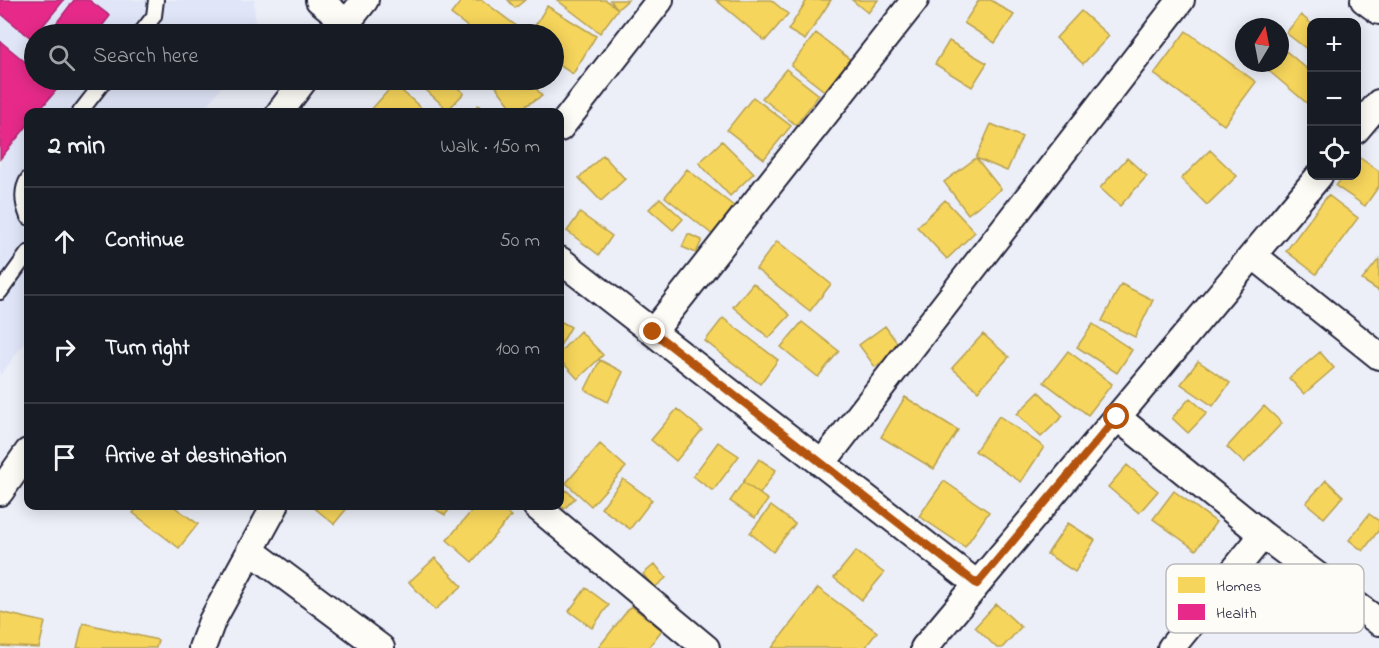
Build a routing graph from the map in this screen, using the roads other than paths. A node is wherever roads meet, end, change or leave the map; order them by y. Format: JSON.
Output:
{"nodes":[{"id":1,"x":156,"y":0,"type":"edge"},
{"id":2,"x":319,"y":0,"type":"edge"},
{"id":3,"x":365,"y":0,"type":"edge"},
{"id":4,"x":660,"y":0,"type":"edge"},
{"id":5,"x":915,"y":0,"type":"edge"},
{"id":6,"x":1181,"y":0,"type":"edge"},
{"id":7,"x":1364,"y":0,"type":"edge"},
{"id":8,"x":1379,"y":11,"type":"edge"},
{"id":9,"x":148,"y":24,"type":"edge"},
{"id":10,"x":339,"y":24,"type":"edge"},
{"id":11,"x":347,"y":24,"type":"edge"},
{"id":12,"x":97,"y":90,"type":"edge"},
{"id":13,"x":296,"y":90,"type":"edge"},
{"id":14,"x":1379,"y":104,"type":"edge"},
{"id":15,"x":83,"y":108,"type":"edge"},
{"id":16,"x":282,"y":108,"type":"edge"},
{"id":17,"x":564,"y":123,"type":"edge"},
{"id":18,"x":1360,"y":126,"type":"edge"},
{"id":19,"x":1316,"y":180,"type":"edge"},
{"id":20,"x":24,"y":185,"type":"edge"},
{"id":21,"x":24,"y":208,"type":"edge"},
{"id":22,"x":1252,"y":255,"type":"junction"},
{"id":23,"x":24,"y":259,"type":"edge"},
{"id":24,"x":564,"y":263,"type":"edge"},
{"id":25,"x":0,"y":292,"type":"edge"},
{"id":26,"x":653,"y":332,"type":"junction"},
{"id":27,"x":1379,"y":356,"type":"edge"},
{"id":28,"x":1117,"y":417,"type":"junction"},
{"id":29,"x":24,"y":458,"type":"edge"},
{"id":30,"x":823,"y":462,"type":"junction"},
{"id":31,"x":0,"y":492,"type":"edge"},
{"id":32,"x":273,"y":510,"type":"edge"},
{"id":33,"x":541,"y":510,"type":"edge"},
{"id":34,"x":1263,"y":535,"type":"junction"},
{"id":35,"x":250,"y":550,"type":"junction"},
{"id":36,"x":1239,"y":564,"type":"edge"},
{"id":37,"x":1302,"y":564,"type":"edge"},
{"id":38,"x":977,"y":584,"type":"junction"},
{"id":39,"x":1364,"y":611,"type":"edge"},
{"id":40,"x":1379,"y":622,"type":"edge"},
{"id":41,"x":1183,"y":633,"type":"edge"},
{"id":42,"x":202,"y":648,"type":"edge"},
{"id":43,"x":381,"y":648,"type":"edge"},
{"id":44,"x":706,"y":648,"type":"edge"},
{"id":45,"x":924,"y":648,"type":"edge"},
{"id":46,"x":1171,"y":648,"type":"edge"}],
"edges":[{"from":1,"to":9,"type":"lane"},
{"from":2,"to":10,"type":"street"},
{"from":3,"to":11,"type":"street"},
{"from":4,"to":17,"type":"street"},
{"from":5,"to":26,"type":"street"},
{"from":6,"to":30,"type":"street"},
{"from":7,"to":8,"type":"street"},
{"from":12,"to":15,"type":"lane"},
{"from":13,"to":16,"type":"street"},
{"from":14,"to":18,"type":"street"},
{"from":19,"to":22,"type":"street"},
{"from":20,"to":21,"type":"lane"},
{"from":22,"to":27,"type":"street"},
{"from":22,"to":28,"type":"street"},
{"from":23,"to":25,"type":"lane"},
{"from":24,"to":26,"type":"street"},
{"from":26,"to":30,"type":"street"},
{"from":28,"to":34,"type":"street"},
{"from":28,"to":38,"type":"street"},
{"from":29,"to":31,"type":"street"},
{"from":30,"to":38,"type":"street"},
{"from":32,"to":35,"type":"street"},
{"from":33,"to":44,"type":"street"},
{"from":34,"to":36,"type":"street"},
{"from":34,"to":37,"type":"street"},
{"from":35,"to":42,"type":"street"},
{"from":35,"to":43,"type":"street"},
{"from":38,"to":45,"type":"street"},
{"from":39,"to":40,"type":"street"},
{"from":41,"to":46,"type":"street"}]}
